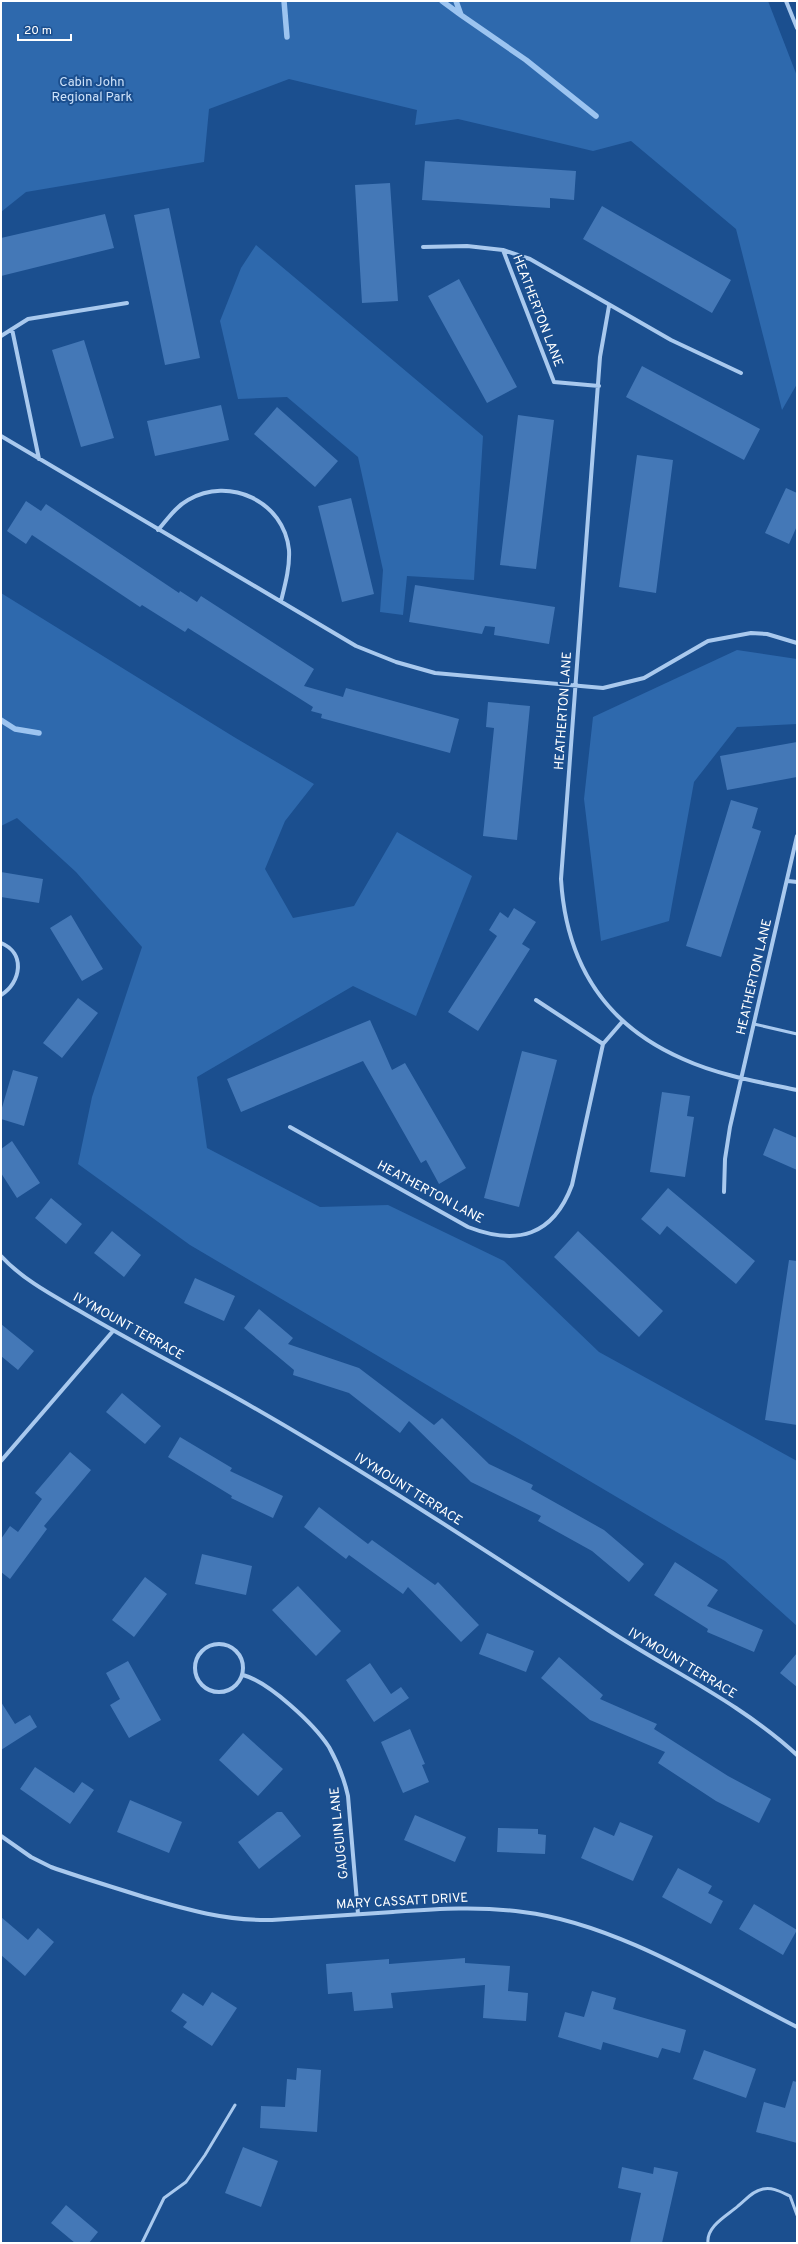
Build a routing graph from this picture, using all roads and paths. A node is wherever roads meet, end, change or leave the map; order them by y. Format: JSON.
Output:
{"nodes":[{"id":1,"x":786,"y":1,"type":"edge"},
{"id":2,"x":797,"y":28,"type":"edge"},
{"id":3,"x":423,"y":247,"type":"dead end"},
{"id":4,"x":503,"y":250,"type":"junction"},
{"id":5,"x":127,"y":303,"type":"dead end"},
{"id":6,"x":609,"y":306,"type":"junction"},
{"id":7,"x":12,"y":329,"type":"junction"},
{"id":8,"x":1,"y":336,"type":"edge"},
{"id":9,"x":741,"y":373,"type":"dead end"},
{"id":10,"x":599,"y":386,"type":"junction"},
{"id":11,"x":1,"y":436,"type":"edge"},
{"id":12,"x":39,"y":459,"type":"junction"},
{"id":13,"x":158,"y":530,"type":"junction"},
{"id":14,"x":281,"y":601,"type":"junction"},
{"id":15,"x":797,"y":643,"type":"edge"},
{"id":16,"x":576,"y":686,"type":"junction"},
{"id":17,"x":797,"y":836,"type":"edge"},
{"id":18,"x":788,"y":881,"type":"junction"},
{"id":19,"x":797,"y":882,"type":"edge"},
{"id":20,"x":1,"y":943,"type":"edge"},
{"id":21,"x":1,"y":996,"type":"edge"},
{"id":22,"x":536,"y":1000,"type":"dead end"},
{"id":23,"x":622,"y":1022,"type":"junction"},
{"id":24,"x":754,"y":1024,"type":"junction"},
{"id":25,"x":797,"y":1034,"type":"edge"},
{"id":26,"x":603,"y":1044,"type":"junction"},
{"id":27,"x":742,"y":1078,"type":"junction"},
{"id":28,"x":797,"y":1090,"type":"edge"},
{"id":29,"x":290,"y":1127,"type":"dead end"},
{"id":30,"x":724,"y":1192,"type":"dead end"},
{"id":31,"x":1,"y":1256,"type":"edge"},
{"id":32,"x":113,"y":1331,"type":"junction"},
{"id":33,"x":1,"y":1461,"type":"edge"},
{"id":34,"x":243,"y":1675,"type":"junction"},
{"id":35,"x":797,"y":1755,"type":"edge"},
{"id":36,"x":1,"y":1836,"type":"edge"},
{"id":37,"x":358,"y":1914,"type":"junction"},
{"id":38,"x":797,"y":2027,"type":"edge"},
{"id":39,"x":235,"y":2105,"type":"dead end"},
{"id":40,"x":797,"y":2215,"type":"edge"},
{"id":41,"x":142,"y":2243,"type":"edge"},
{"id":42,"x":708,"y":2243,"type":"edge"}],
"edges":[{"from":1,"to":2,"type":"street"},
{"from":3,"to":4,"type":"street","name":"HEATHERTON LANE"},
{"from":4,"to":6,"type":"street","name":"HEATHERTON LANE"},
{"from":4,"to":10,"type":"street","name":"HEATHERTON LANE"},
{"from":5,"to":7,"type":"street"},
{"from":6,"to":9,"type":"street","name":"HEATHERTON LANE"},
{"from":6,"to":10,"type":"street","name":"HEATHERTON LANE"},
{"from":7,"to":8,"type":"street"},
{"from":7,"to":12,"type":"street"},
{"from":10,"to":16,"type":"street","name":"HEATHERTON LANE"},
{"from":11,"to":12,"type":"street"},
{"from":12,"to":13,"type":"street"},
{"from":13,"to":14,"type":"street"},
{"from":13,"to":14,"type":"street"},
{"from":14,"to":16,"type":"street"},
{"from":15,"to":16,"type":"street"},
{"from":16,"to":23,"type":"street","name":"HEATHERTON LANE"},
{"from":17,"to":18,"type":"street","name":"HEATHERTON LANE"},
{"from":18,"to":19,"type":"street"},
{"from":18,"to":24,"type":"street","name":"HEATHERTON LANE"},
{"from":20,"to":21,"type":"street"},
{"from":22,"to":26,"type":"street"},
{"from":23,"to":26,"type":"street","name":"HEATHERTON LANE"},
{"from":23,"to":27,"type":"street","name":"HEATHERTON LANE"},
{"from":24,"to":25,"type":"lane"},
{"from":24,"to":27,"type":"street","name":"HEATHERTON LANE"},
{"from":26,"to":29,"type":"street","name":"HEATHERTON LANE"},
{"from":27,"to":28,"type":"street","name":"HEATHERTON LANE"},
{"from":27,"to":30,"type":"street","name":"HEATHERTON LANE"},
{"from":31,"to":32,"type":"street","name":"IVYMOUNT TERRACE"},
{"from":32,"to":33,"type":"street"},
{"from":32,"to":35,"type":"street","name":"IVYMOUNT TERRACE"},
{"from":34,"to":34,"type":"street"},
{"from":34,"to":37,"type":"street","name":"GAUGUIN LANE"},
{"from":36,"to":37,"type":"street","name":"MARY CASSATT DRIVE"},
{"from":37,"to":38,"type":"street","name":"MARY CASSATT DRIVE"},
{"from":39,"to":41,"type":"lane"},
{"from":40,"to":42,"type":"lane"}]}
